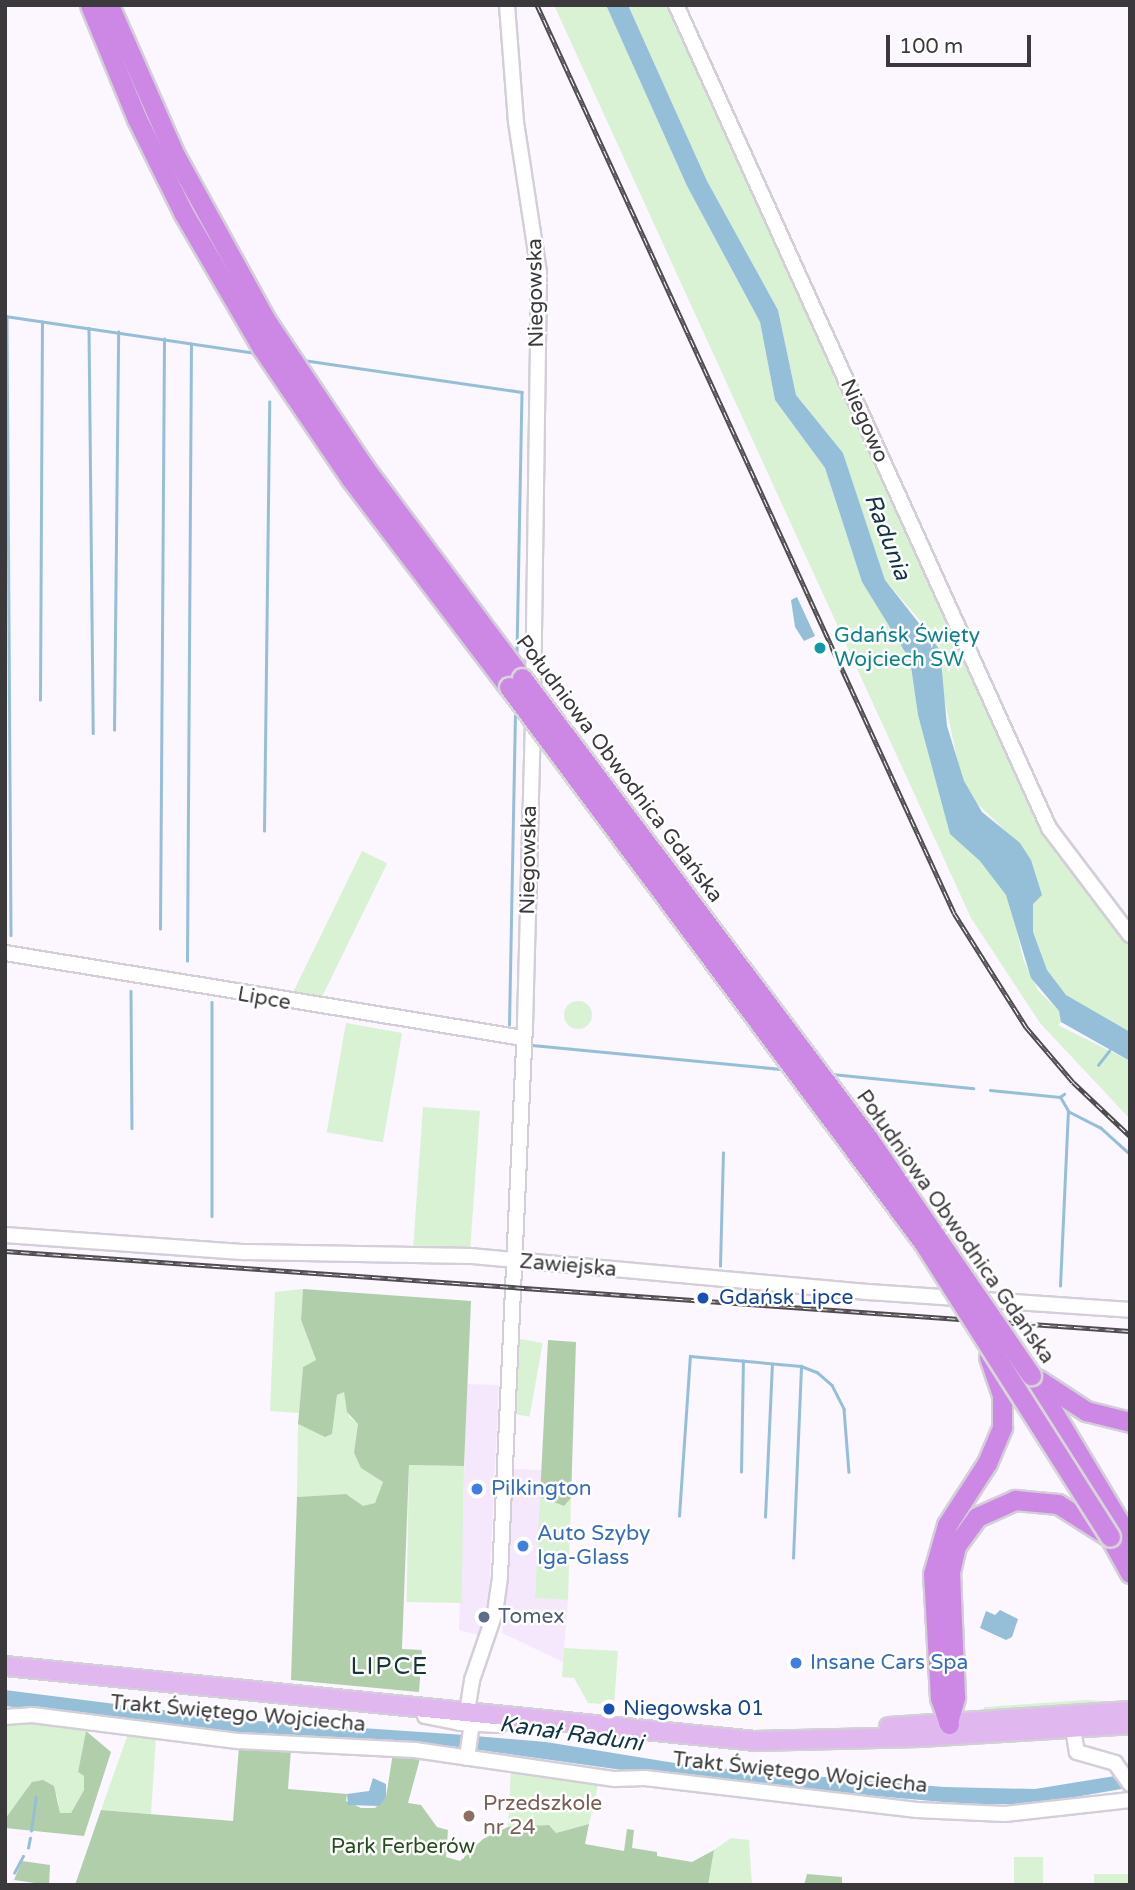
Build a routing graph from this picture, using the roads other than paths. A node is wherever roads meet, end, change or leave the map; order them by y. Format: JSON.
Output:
{"nodes":[{"id":1,"x":89,"y":5,"type":"edge"},
{"id":2,"x":109,"y":5,"type":"edge"},
{"id":3,"x":507,"y":5,"type":"edge"},
{"id":4,"x":676,"y":5,"type":"edge"},
{"id":5,"x":1130,"y":935,"type":"edge"},
{"id":6,"x":5,"y":953,"type":"edge"},
{"id":7,"x":523,"y":1038,"type":"junction"},
{"id":8,"x":5,"y":1235,"type":"edge"},
{"id":9,"x":512,"y":1261,"type":"junction"},
{"id":10,"x":967,"y":1307,"type":"junction"},
{"id":11,"x":1130,"y":1310,"type":"edge"},
{"id":12,"x":1031,"y":1376,"type":"junction"},
{"id":13,"x":1130,"y":1422,"type":"edge"},
{"id":14,"x":1110,"y":1537,"type":"junction"},
{"id":15,"x":1130,"y":1540,"type":"edge"},
{"id":16,"x":1130,"y":1573,"type":"edge"},
{"id":17,"x":5,"y":1666,"type":"edge"},
{"id":18,"x":946,"y":1670,"type":"junction"},
{"id":19,"x":1130,"y":1711,"type":"edge"},
{"id":20,"x":5,"y":1717,"type":"edge"},
{"id":21,"x":470,"y":1723,"type":"junction"},
{"id":22,"x":1130,"y":1724,"type":"edge"},
{"id":23,"x":1073,"y":1728,"type":"junction"},
{"id":24,"x":949,"y":1729,"type":"junction"},
{"id":25,"x":467,"y":1754,"type":"junction"},
{"id":26,"x":1126,"y":1777,"type":"edge"},
{"id":27,"x":1130,"y":1800,"type":"edge"}],
"edges":[{"from":1,"to":10,"type":"highway","name":"Południowa Obwodnica Gdańska","bridge":true},
{"from":2,"to":12,"type":"highway","name":"Południowa Obwodnica Gdańska","bridge":true},
{"from":3,"to":7,"type":"street","name":"Niegowska"},
{"from":4,"to":5,"type":"street","name":"Niegowo"},
{"from":6,"to":7,"type":"street","name":"Lipce"},
{"from":7,"to":9,"type":"street","name":"Niegowska"},
{"from":8,"to":9,"type":"street","name":"Zawiejska"},
{"from":9,"to":11,"type":"street","name":"Zawiejska"},
{"from":9,"to":21,"type":"street","name":"Niegowska"},
{"from":10,"to":14,"type":"highway","name":"Południowa Obwodnica Gdańska","bridge":true},
{"from":10,"to":18,"type":"highway","bridge":true},
{"from":12,"to":13,"type":"highway"},
{"from":12,"to":15,"type":"highway","name":"Południowa Obwodnica Gdańska"},
{"from":14,"to":16,"type":"highway","name":"Południowa Obwodnica Gdańska"},
{"from":14,"to":18,"type":"highway"},
{"from":17,"to":21,"type":"main road","name":"Trakt Świętego Wojciecha"},
{"from":18,"to":24,"type":"highway"},
{"from":19,"to":24,"type":"main road","name":"Trakt Świętego Wojciecha"},
{"from":20,"to":25,"type":"street","name":"Trakt Świętego Wojciecha"},
{"from":21,"to":24,"type":"main road","name":"Trakt Świętego Wojciecha"},
{"from":21,"to":25,"type":"street"},
{"from":22,"to":23,"type":"main road","name":"Trakt Świętego Wojciecha"},
{"from":23,"to":24,"type":"main road","name":"Trakt Świętego Wojciecha"},
{"from":23,"to":26,"type":"street"},
{"from":25,"to":27,"type":"street","name":"Trakt Świętego Wojciecha"}]}
